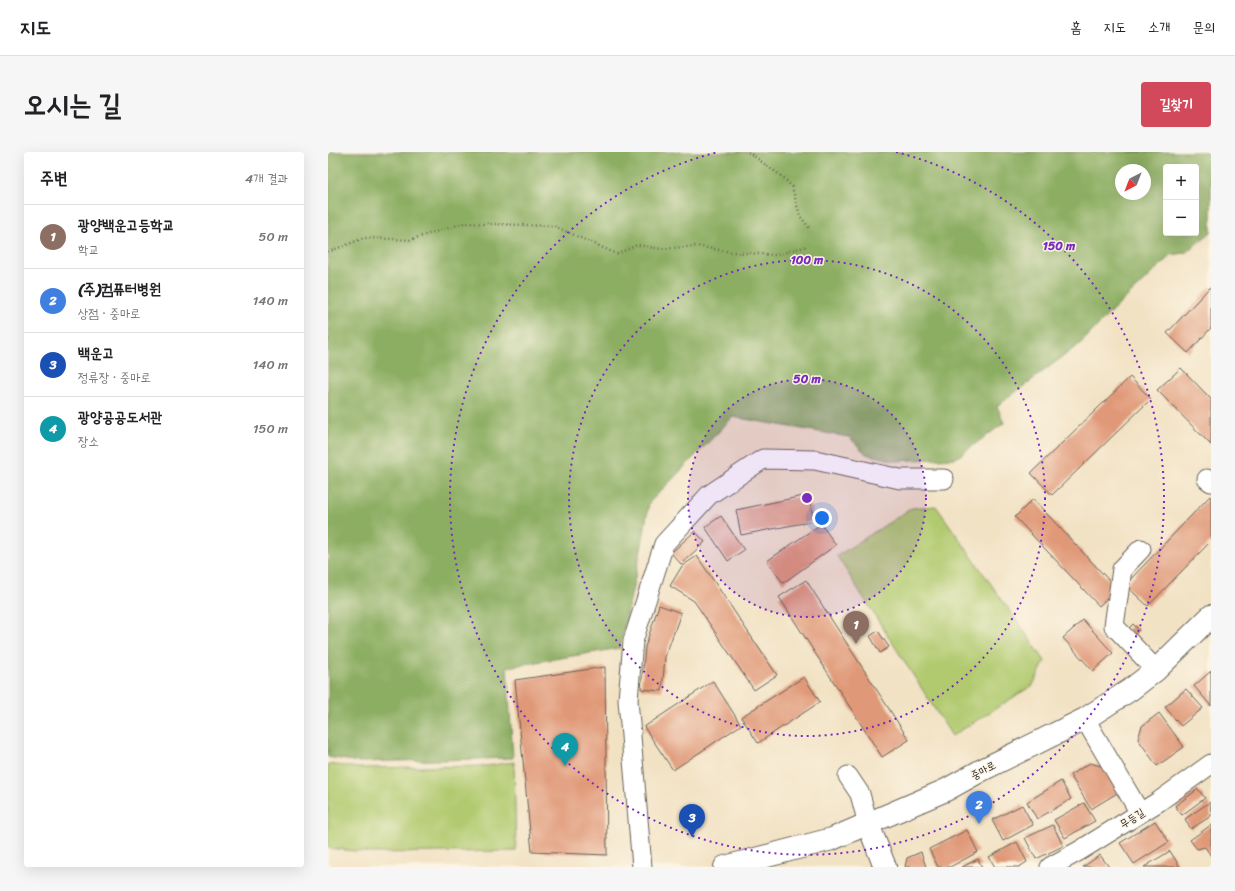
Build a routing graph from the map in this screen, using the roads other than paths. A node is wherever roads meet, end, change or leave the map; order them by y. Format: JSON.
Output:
{"nodes":[{"id":1,"x":944,"y":479,"type":"dead end"},
{"id":2,"x":1141,"y":549,"type":"dead end"},
{"id":3,"x":1211,"y":616,"type":"edge"},
{"id":4,"x":1156,"y":670,"type":"junction"},
{"id":5,"x":1085,"y":719,"type":"junction"},
{"id":6,"x":1208,"y":773,"type":"edge"},
{"id":7,"x":848,"y":776,"type":"dead end"},
{"id":8,"x":1140,"y":813,"type":"junction"},
{"id":9,"x":868,"y":824,"type":"junction"},
{"id":10,"x":642,"y":867,"type":"edge"},
{"id":11,"x":725,"y":867,"type":"edge"},
{"id":12,"x":884,"y":867,"type":"edge"},
{"id":13,"x":1050,"y":867,"type":"edge"}],
"edges":[{"from":1,"to":10,"type":"street"},
{"from":2,"to":4,"type":"street"},
{"from":3,"to":4,"type":"main road","name":"중마로"},
{"from":4,"to":5,"type":"main road","name":"중마로"},
{"from":5,"to":8,"type":"street"},
{"from":5,"to":9,"type":"main road","name":"중마로"},
{"from":6,"to":8,"type":"street","name":"무등길"},
{"from":7,"to":9,"type":"street"},
{"from":8,"to":13,"type":"street","name":"무등길"},
{"from":9,"to":11,"type":"main road","name":"중마로"},
{"from":9,"to":12,"type":"main road"}]}
